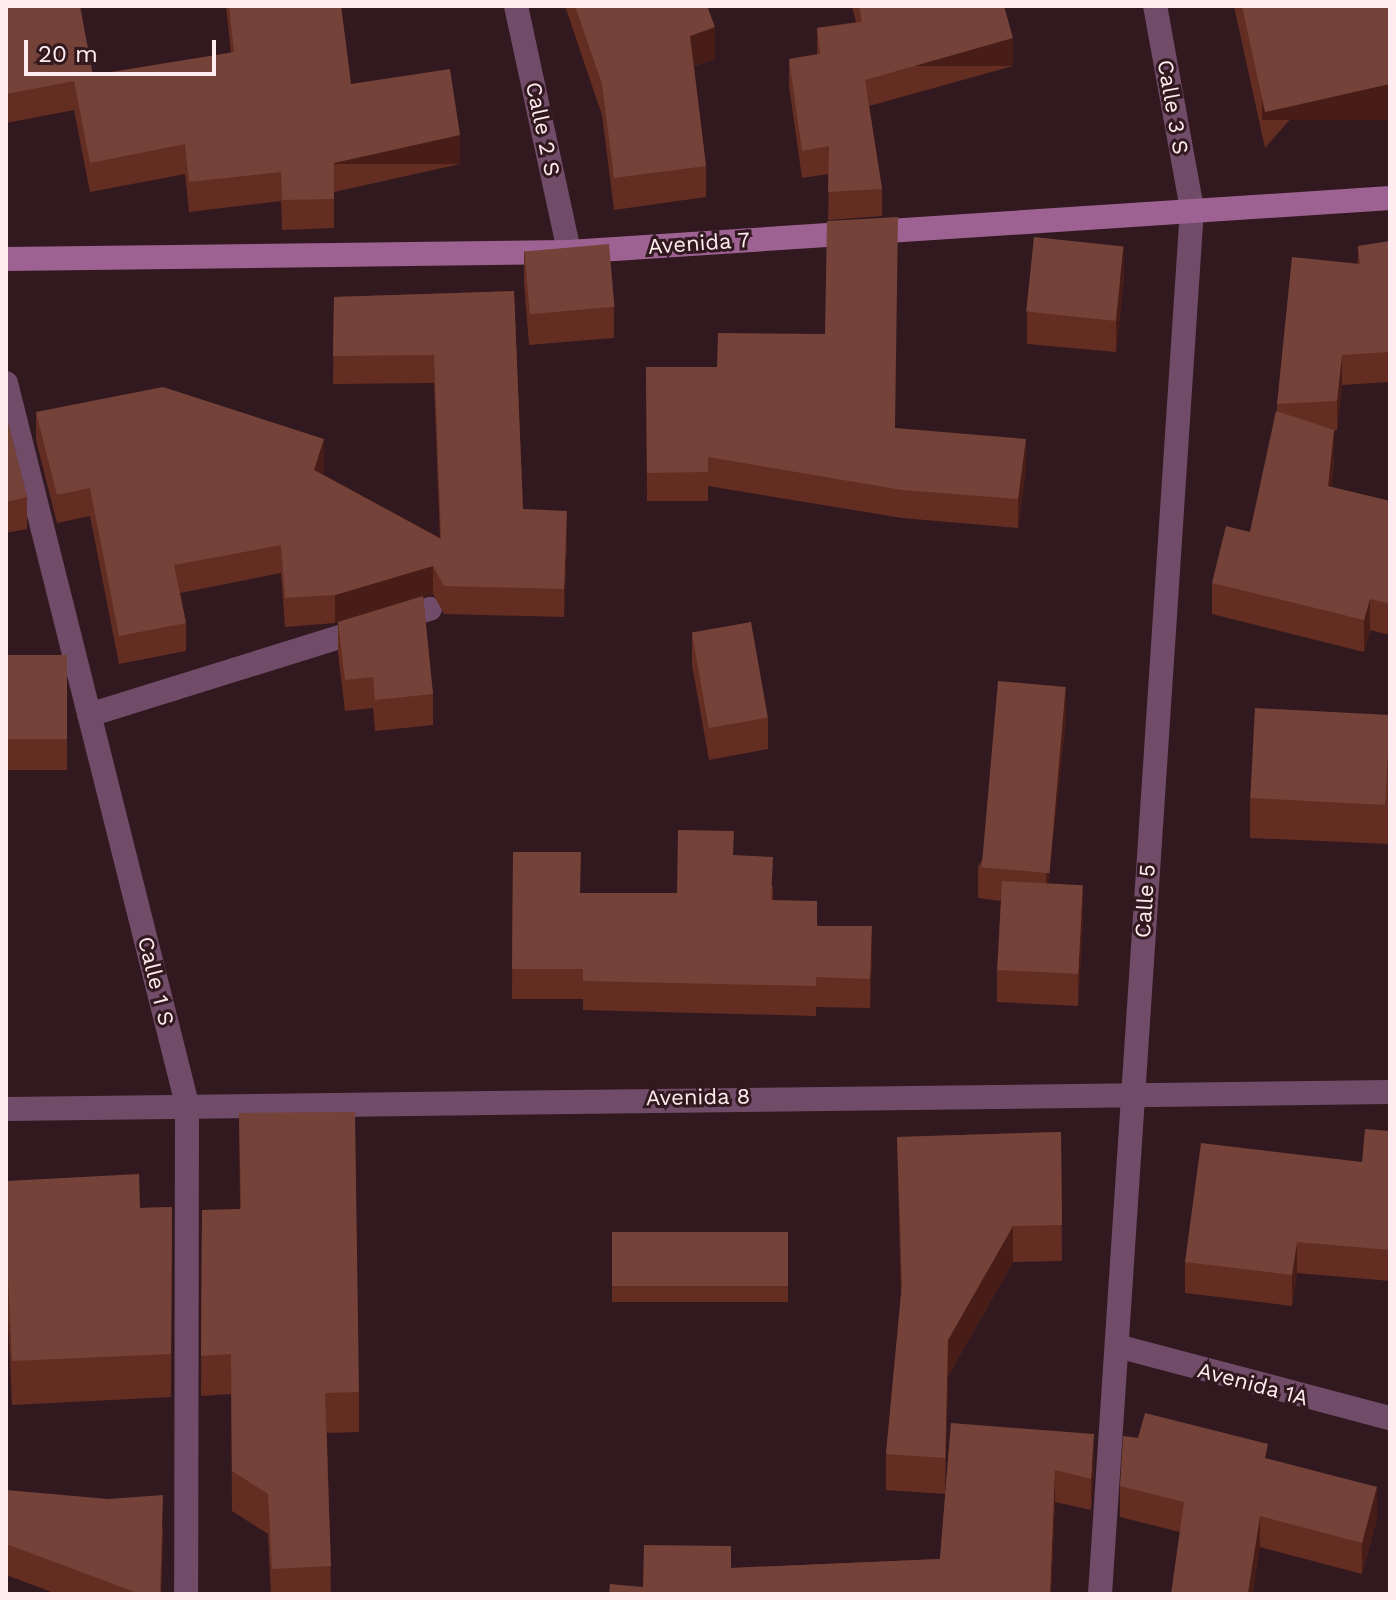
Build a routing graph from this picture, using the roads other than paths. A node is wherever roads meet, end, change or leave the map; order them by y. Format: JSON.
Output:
{"nodes":[{"id":1,"x":516,"y":6,"type":"edge"},
{"id":2,"x":1155,"y":6,"type":"edge"},
{"id":3,"x":1390,"y":198,"type":"edge"},
{"id":4,"x":1192,"y":209,"type":"junction"},
{"id":5,"x":569,"y":252,"type":"junction"},
{"id":6,"x":6,"y":259,"type":"edge"},
{"id":7,"x":6,"y":383,"type":"edge"},
{"id":8,"x":430,"y":609,"type":"dead end"},
{"id":9,"x":89,"y":715,"type":"junction"},
{"id":10,"x":1133,"y":1090,"type":"junction"},
{"id":11,"x":1390,"y":1092,"type":"edge"},
{"id":12,"x":187,"y":1104,"type":"junction"},
{"id":13,"x":6,"y":1109,"type":"edge"},
{"id":14,"x":1117,"y":1346,"type":"junction"},
{"id":15,"x":1390,"y":1418,"type":"edge"},
{"id":16,"x":186,"y":1594,"type":"edge"},
{"id":17,"x":1100,"y":1594,"type":"edge"}],
"edges":[{"from":1,"to":5,"type":"street","name":"Calle 2 S"},
{"from":2,"to":4,"type":"street","name":"Calle 3 S"},
{"from":3,"to":4,"type":"main road","name":"Avenida 7"},
{"from":4,"to":5,"type":"main road","name":"Avenida 7"},
{"from":4,"to":10,"type":"street","name":"Calle 5"},
{"from":5,"to":6,"type":"main road","name":"Avenida 7"},
{"from":7,"to":9,"type":"street","name":"Calle 1 S"},
{"from":8,"to":9,"type":"street"},
{"from":9,"to":12,"type":"street","name":"Calle 1 S"},
{"from":10,"to":11,"type":"street","name":"Avenida 8"},
{"from":10,"to":12,"type":"street","name":"Avenida 8"},
{"from":10,"to":14,"type":"street","name":"Calle 5"},
{"from":12,"to":13,"type":"street","name":"Avenida 8"},
{"from":12,"to":16,"type":"street","name":"Calle 1 S"},
{"from":14,"to":15,"type":"street","name":"Avenida 1A"},
{"from":14,"to":17,"type":"street","name":"Calle 5"}]}
